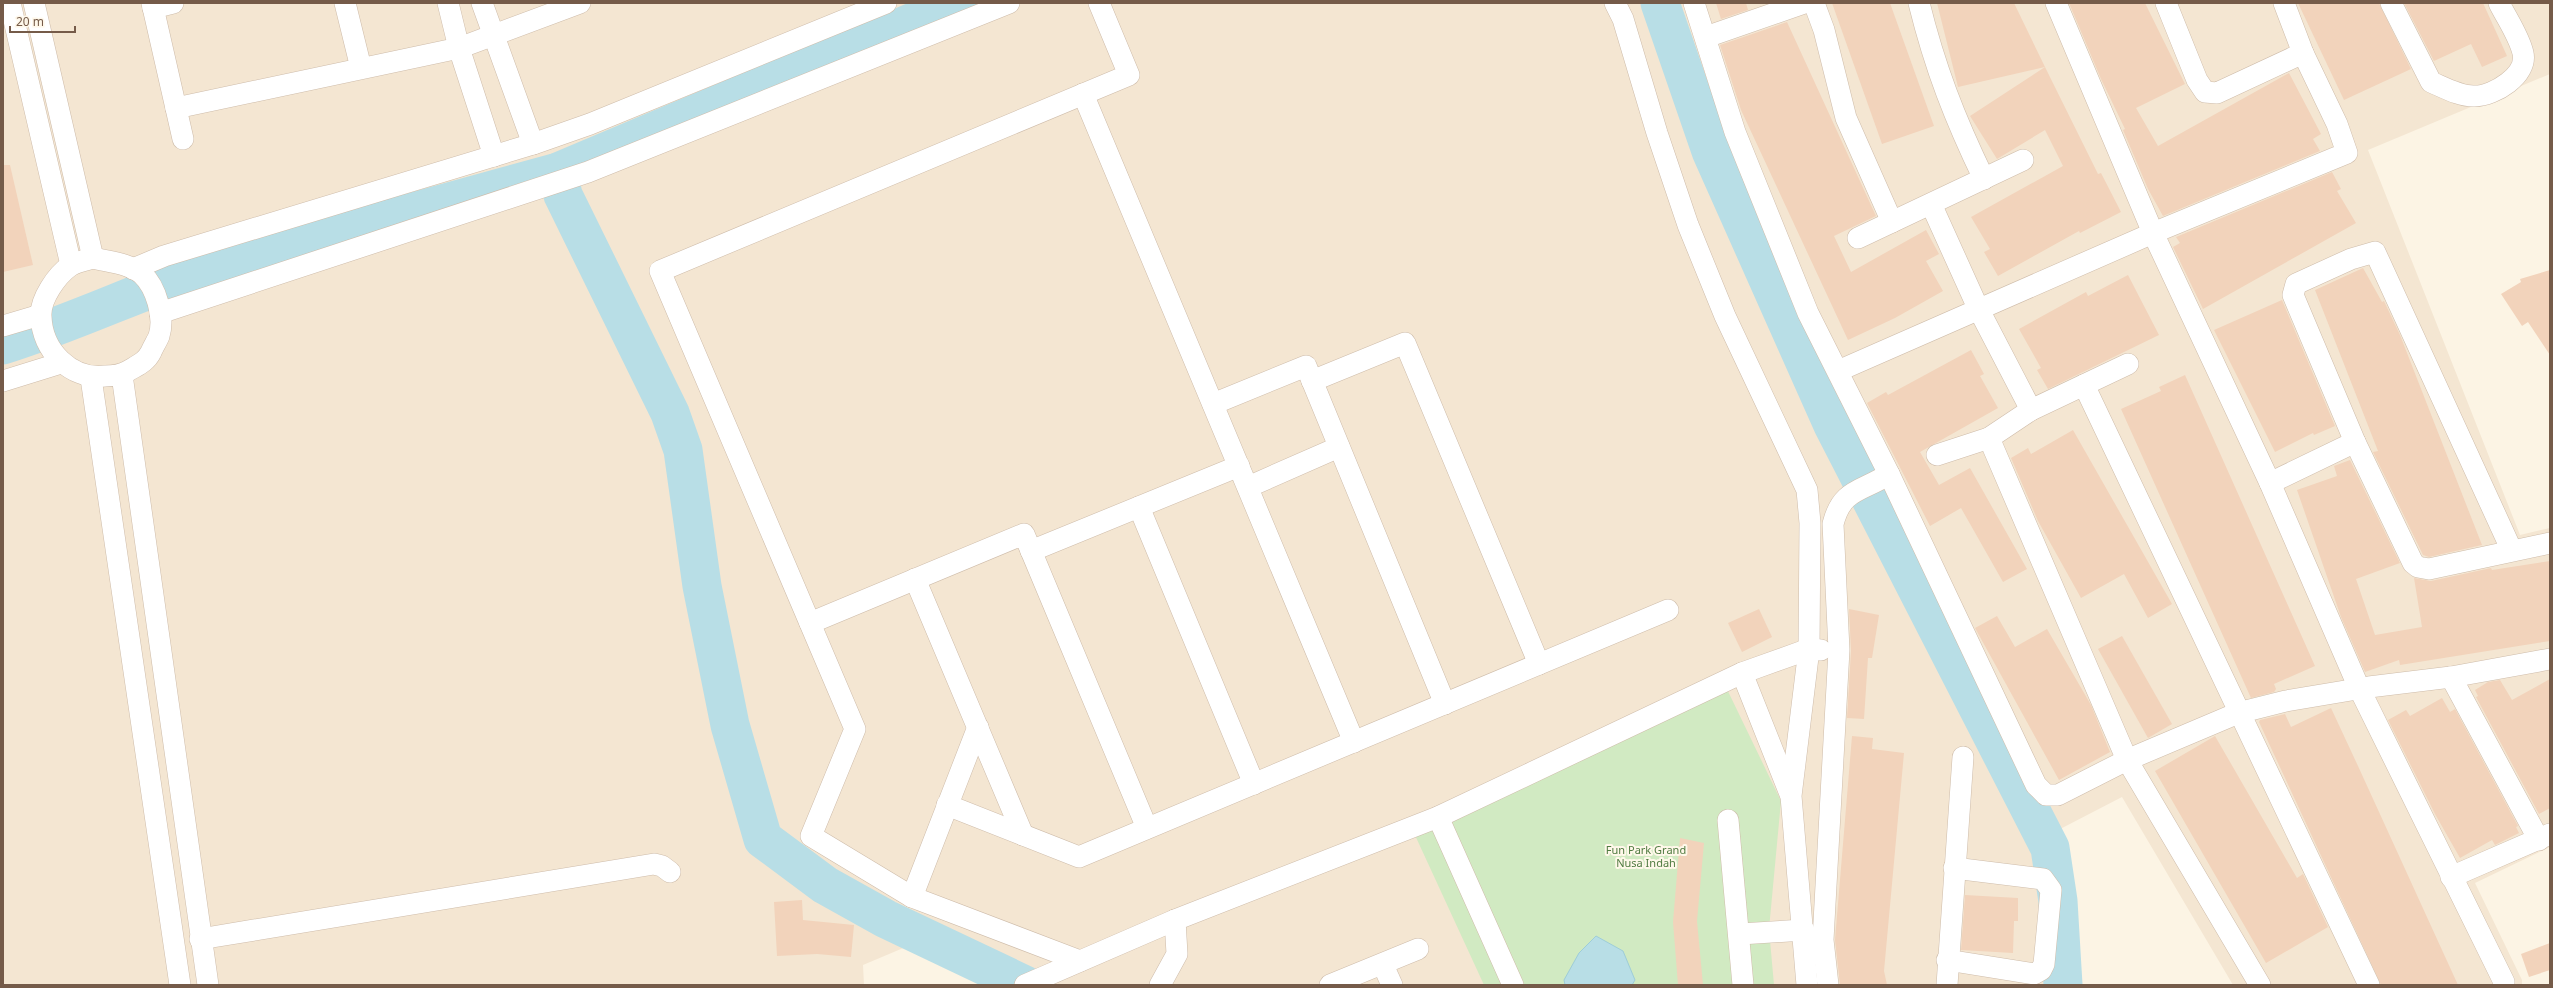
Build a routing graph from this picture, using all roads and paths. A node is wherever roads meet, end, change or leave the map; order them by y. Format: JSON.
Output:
{"nodes":[{"id":1,"x":10,"y":3,"type":"edge"},
{"id":2,"x":34,"y":3,"type":"edge"},
{"id":3,"x":173,"y":3,"type":"edge"},
{"id":4,"x":345,"y":3,"type":"edge"},
{"id":5,"x":448,"y":3,"type":"edge"},
{"id":6,"x":482,"y":3,"type":"edge"},
{"id":7,"x":580,"y":3,"type":"edge"},
{"id":8,"x":886,"y":3,"type":"edge"},
{"id":9,"x":1009,"y":3,"type":"edge"},
{"id":10,"x":1099,"y":3,"type":"edge"},
{"id":11,"x":1615,"y":3,"type":"edge"},
{"id":12,"x":1694,"y":3,"type":"edge"},
{"id":13,"x":1804,"y":3,"type":"edge"},
{"id":14,"x":1814,"y":3,"type":"edge"},
{"id":15,"x":1919,"y":3,"type":"edge"},
{"id":16,"x":2056,"y":3,"type":"edge"},
{"id":17,"x":2166,"y":3,"type":"edge"},
{"id":18,"x":2284,"y":3,"type":"edge"},
{"id":19,"x":2391,"y":3,"type":"edge"},
{"id":20,"x":2500,"y":3,"type":"edge"},
{"id":21,"x":152,"y":5,"type":"edge"},
{"id":22,"x":9,"y":26,"type":"edge"},
{"id":23,"x":493,"y":34,"type":"junction"},
{"id":24,"x":1706,"y":37,"type":"junction"},
{"id":25,"x":459,"y":48,"type":"junction"},
{"id":26,"x":2303,"y":53,"type":"junction"},
{"id":27,"x":361,"y":68,"type":"junction"},
{"id":28,"x":1083,"y":94,"type":"junction"},
{"id":29,"x":176,"y":108,"type":"junction"},
{"id":30,"x":183,"y":139,"type":"dead end"},
{"id":31,"x":533,"y":144,"type":"junction"},
{"id":32,"x":494,"y":156,"type":"junction"},
{"id":33,"x":2023,"y":160,"type":"dead end"},
{"id":34,"x":1984,"y":179,"type":"junction"},
{"id":35,"x":1931,"y":204,"type":"junction"},
{"id":36,"x":1892,"y":222,"type":"junction"},
{"id":37,"x":2153,"y":233,"type":"junction"},
{"id":38,"x":1858,"y":238,"type":"dead end"},
{"id":39,"x":93,"y":258,"type":"junction"},
{"id":40,"x":71,"y":265,"type":"junction"},
{"id":41,"x":138,"y":272,"type":"junction"},
{"id":42,"x":158,"y":306,"type":"junction"},
{"id":43,"x":1978,"y":308,"type":"junction"},
{"id":44,"x":41,"y":319,"type":"junction"},
{"id":45,"x":3,"y":326,"type":"edge"},
{"id":46,"x":59,"y":360,"type":"junction"},
{"id":47,"x":2128,"y":364,"type":"dead end"},
{"id":48,"x":1838,"y":371,"type":"junction"},
{"id":49,"x":122,"y":375,"type":"junction"},
{"id":50,"x":91,"y":378,"type":"junction"},
{"id":51,"x":3,"y":381,"type":"edge"},
{"id":52,"x":1312,"y":381,"type":"junction"},
{"id":53,"x":2084,"y":385,"type":"junction"},
{"id":54,"x":1213,"y":404,"type":"junction"},
{"id":55,"x":2031,"y":410,"type":"junction"},
{"id":56,"x":1989,"y":438,"type":"junction"},
{"id":57,"x":2355,"y":442,"type":"junction"},
{"id":58,"x":1339,"y":447,"type":"junction"},
{"id":59,"x":1937,"y":455,"type":"dead end"},
{"id":60,"x":1239,"y":466,"type":"junction"},
{"id":61,"x":1886,"y":477,"type":"junction"},
{"id":62,"x":2270,"y":483,"type":"junction"},
{"id":63,"x":1248,"y":487,"type":"junction"},
{"id":64,"x":1139,"y":507,"type":"junction"},
{"id":65,"x":1810,"y":523,"type":"junction"},
{"id":66,"x":1833,"y":524,"type":"junction"},
{"id":67,"x":2550,"y":543,"type":"edge"},
{"id":68,"x":1031,"y":551,"type":"junction"},
{"id":69,"x":2512,"y":551,"type":"junction"},
{"id":70,"x":915,"y":579,"type":"junction"},
{"id":71,"x":1668,"y":610,"type":"dead end"},
{"id":72,"x":810,"y":623,"type":"junction"},
{"id":73,"x":1809,"y":649,"type":"junction"},
{"id":74,"x":1839,"y":650,"type":"junction"},
{"id":75,"x":162,"y":659,"type":"junction"},
{"id":76,"x":2550,"y":659,"type":"edge"},
{"id":77,"x":1539,"y":664,"type":"junction"},
{"id":78,"x":132,"y":665,"type":"junction"},
{"id":79,"x":1742,"y":673,"type":"junction"},
{"id":80,"x":2452,"y":677,"type":"junction"},
{"id":81,"x":2359,"y":688,"type":"junction"},
{"id":82,"x":1445,"y":704,"type":"junction"},
{"id":83,"x":2238,"y":713,"type":"junction"},
{"id":84,"x":978,"y":727,"type":"junction"},
{"id":85,"x":1354,"y":742,"type":"junction"},
{"id":86,"x":1963,"y":757,"type":"dead end"},
{"id":87,"x":2127,"y":760,"type":"junction"},
{"id":88,"x":1254,"y":784,"type":"junction"},
{"id":89,"x":1791,"y":796,"type":"junction"},
{"id":90,"x":947,"y":805,"type":"junction"},
{"id":91,"x":1438,"y":817,"type":"junction"},
{"id":92,"x":1728,"y":820,"type":"dead end"},
{"id":93,"x":1147,"y":828,"type":"junction"},
{"id":94,"x":1023,"y":835,"type":"junction"},
{"id":95,"x":2544,"y":837,"type":"edge"},
{"id":96,"x":1954,"y":868,"type":"junction"},
{"id":97,"x":670,"y":872,"type":"dead end"},
{"id":98,"x":2451,"y":877,"type":"junction"},
{"id":99,"x":912,"y":897,"type":"junction"},
{"id":100,"x":1175,"y":920,"type":"junction"},
{"id":101,"x":1804,"y":930,"type":"junction"},
{"id":102,"x":1740,"y":934,"type":"junction"},
{"id":103,"x":200,"y":939,"type":"junction"},
{"id":104,"x":1418,"y":949,"type":"dead end"},
{"id":105,"x":1947,"y":960,"type":"junction"},
{"id":106,"x":1080,"y":961,"type":"junction"},
{"id":107,"x":1383,"y":965,"type":"junction"},
{"id":108,"x":1033,"y":981,"type":"edge"},
{"id":109,"x":2504,"y":982,"type":"dead end"},
{"id":110,"x":180,"y":985,"type":"edge"},
{"id":111,"x":208,"y":985,"type":"edge"},
{"id":112,"x":1160,"y":985,"type":"edge"},
{"id":113,"x":1330,"y":985,"type":"edge"},
{"id":114,"x":1392,"y":985,"type":"edge"},
{"id":115,"x":1513,"y":985,"type":"edge"},
{"id":116,"x":1743,"y":985,"type":"edge"},
{"id":117,"x":1807,"y":985,"type":"edge"},
{"id":118,"x":1828,"y":985,"type":"edge"},
{"id":119,"x":1947,"y":985,"type":"edge"},
{"id":120,"x":2260,"y":985,"type":"edge"},
{"id":121,"x":2369,"y":985,"type":"edge"}],
"edges":[{"from":1,"to":22,"type":"street"},
{"from":2,"to":39,"type":"street"},
{"from":3,"to":21,"type":"street"},
{"from":4,"to":27,"type":"street"},
{"from":5,"to":25,"type":"street"},
{"from":6,"to":23,"type":"street"},
{"from":7,"to":23,"type":"street"},
{"from":8,"to":31,"type":"street"},
{"from":9,"to":42,"type":"street"},
{"from":10,"to":28,"type":"street"},
{"from":11,"to":65,"type":"street"},
{"from":12,"to":24,"type":"street"},
{"from":13,"to":24,"type":"street"},
{"from":14,"to":36,"type":"street"},
{"from":15,"to":34,"type":"street"},
{"from":16,"to":37,"type":"street"},
{"from":17,"to":26,"type":"street"},
{"from":18,"to":26,"type":"street"},
{"from":19,"to":20,"type":"street"},
{"from":21,"to":29,"type":"street"},
{"from":22,"to":40,"type":"street"},
{"from":23,"to":25,"type":"street"},
{"from":23,"to":31,"type":"street"},
{"from":24,"to":48,"type":"street"},
{"from":25,"to":27,"type":"street"},
{"from":25,"to":32,"type":"street"},
{"from":26,"to":37,"type":"street"},
{"from":27,"to":29,"type":"street"},
{"from":28,"to":54,"type":"street"},
{"from":28,"to":72,"type":"street"},
{"from":29,"to":30,"type":"street"},
{"from":31,"to":32,"type":"street"},
{"from":32,"to":41,"type":"street"},
{"from":33,"to":34,"type":"street"},
{"from":34,"to":35,"type":"street"},
{"from":35,"to":36,"type":"street"},
{"from":35,"to":43,"type":"street"},
{"from":36,"to":38,"type":"street"},
{"from":37,"to":43,"type":"street"},
{"from":37,"to":62,"type":"street"},
{"from":39,"to":40,"type":"street"},
{"from":39,"to":41,"type":"street"},
{"from":40,"to":44,"type":"street"},
{"from":41,"to":42,"type":"street"},
{"from":42,"to":49,"type":"street"},
{"from":43,"to":48,"type":"street"},
{"from":43,"to":55,"type":"street"},
{"from":44,"to":45,"type":"street"},
{"from":44,"to":46,"type":"street"},
{"from":46,"to":50,"type":"street"},
{"from":46,"to":51,"type":"street"},
{"from":47,"to":53,"type":"street"},
{"from":48,"to":61,"type":"street"},
{"from":49,"to":50,"type":"street"},
{"from":49,"to":75,"type":"street"},
{"from":50,"to":78,"type":"street"},
{"from":52,"to":54,"type":"street"},
{"from":52,"to":58,"type":"street"},
{"from":52,"to":77,"type":"street"},
{"from":53,"to":55,"type":"street"},
{"from":53,"to":83,"type":"street"},
{"from":54,"to":60,"type":"street"},
{"from":55,"to":56,"type":"street"},
{"from":56,"to":59,"type":"street"},
{"from":56,"to":87,"type":"street"},
{"from":57,"to":62,"type":"street"},
{"from":57,"to":69,"type":"street"},
{"from":57,"to":69,"type":"street"},
{"from":58,"to":63,"type":"street"},
{"from":58,"to":82,"type":"street"},
{"from":60,"to":63,"type":"street"},
{"from":60,"to":64,"type":"street"},
{"from":61,"to":66,"type":"street"},
{"from":61,"to":87,"type":"street"},
{"from":62,"to":81,"type":"street"},
{"from":63,"to":85,"type":"street"},
{"from":64,"to":68,"type":"street"},
{"from":64,"to":88,"type":"street"},
{"from":65,"to":66,"type":"street"},
{"from":65,"to":73,"type":"street"},
{"from":66,"to":74,"type":"street"},
{"from":67,"to":69,"type":"street"},
{"from":68,"to":70,"type":"street"},
{"from":68,"to":93,"type":"street"},
{"from":70,"to":72,"type":"street"},
{"from":70,"to":84,"type":"street"},
{"from":71,"to":77,"type":"street"},
{"from":72,"to":99,"type":"street"},
{"from":73,"to":74,"type":"street"},
{"from":73,"to":79,"type":"street"},
{"from":73,"to":89,"type":"street"},
{"from":74,"to":118,"type":"street"},
{"from":75,"to":78,"type":"street"},
{"from":75,"to":103,"type":"street"},
{"from":76,"to":80,"type":"street"},
{"from":77,"to":82,"type":"street"},
{"from":78,"to":110,"type":"street"},
{"from":79,"to":89,"type":"street"},
{"from":79,"to":91,"type":"street"},
{"from":80,"to":81,"type":"street"},
{"from":80,"to":95,"type":"street"},
{"from":81,"to":83,"type":"street"},
{"from":81,"to":98,"type":"street"},
{"from":82,"to":85,"type":"street"},
{"from":83,"to":87,"type":"street"},
{"from":83,"to":121,"type":"street"},
{"from":84,"to":90,"type":"street"},
{"from":84,"to":94,"type":"street"},
{"from":85,"to":88,"type":"street"},
{"from":86,"to":96,"type":"street"},
{"from":87,"to":120,"type":"street"},
{"from":88,"to":93,"type":"street"},
{"from":89,"to":101,"type":"street"},
{"from":90,"to":94,"type":"street"},
{"from":90,"to":99,"type":"street"},
{"from":91,"to":100,"type":"street"},
{"from":91,"to":115,"type":"street"},
{"from":92,"to":102,"type":"street"},
{"from":93,"to":94,"type":"street"},
{"from":95,"to":98,"type":"street"},
{"from":96,"to":105,"type":"street"},
{"from":96,"to":105,"type":"street"},
{"from":97,"to":103,"type":"street"},
{"from":98,"to":109,"type":"street"},
{"from":99,"to":106,"type":"street"},
{"from":100,"to":106,"type":"street"},
{"from":100,"to":112,"type":"street"},
{"from":101,"to":102,"type":"street"},
{"from":101,"to":117,"type":"street"},
{"from":102,"to":116,"type":"street"},
{"from":103,"to":111,"type":"street"},
{"from":104,"to":107,"type":"street"},
{"from":105,"to":119,"type":"street"},
{"from":106,"to":108,"type":"street"},
{"from":107,"to":113,"type":"street"},
{"from":107,"to":114,"type":"street"}]}
